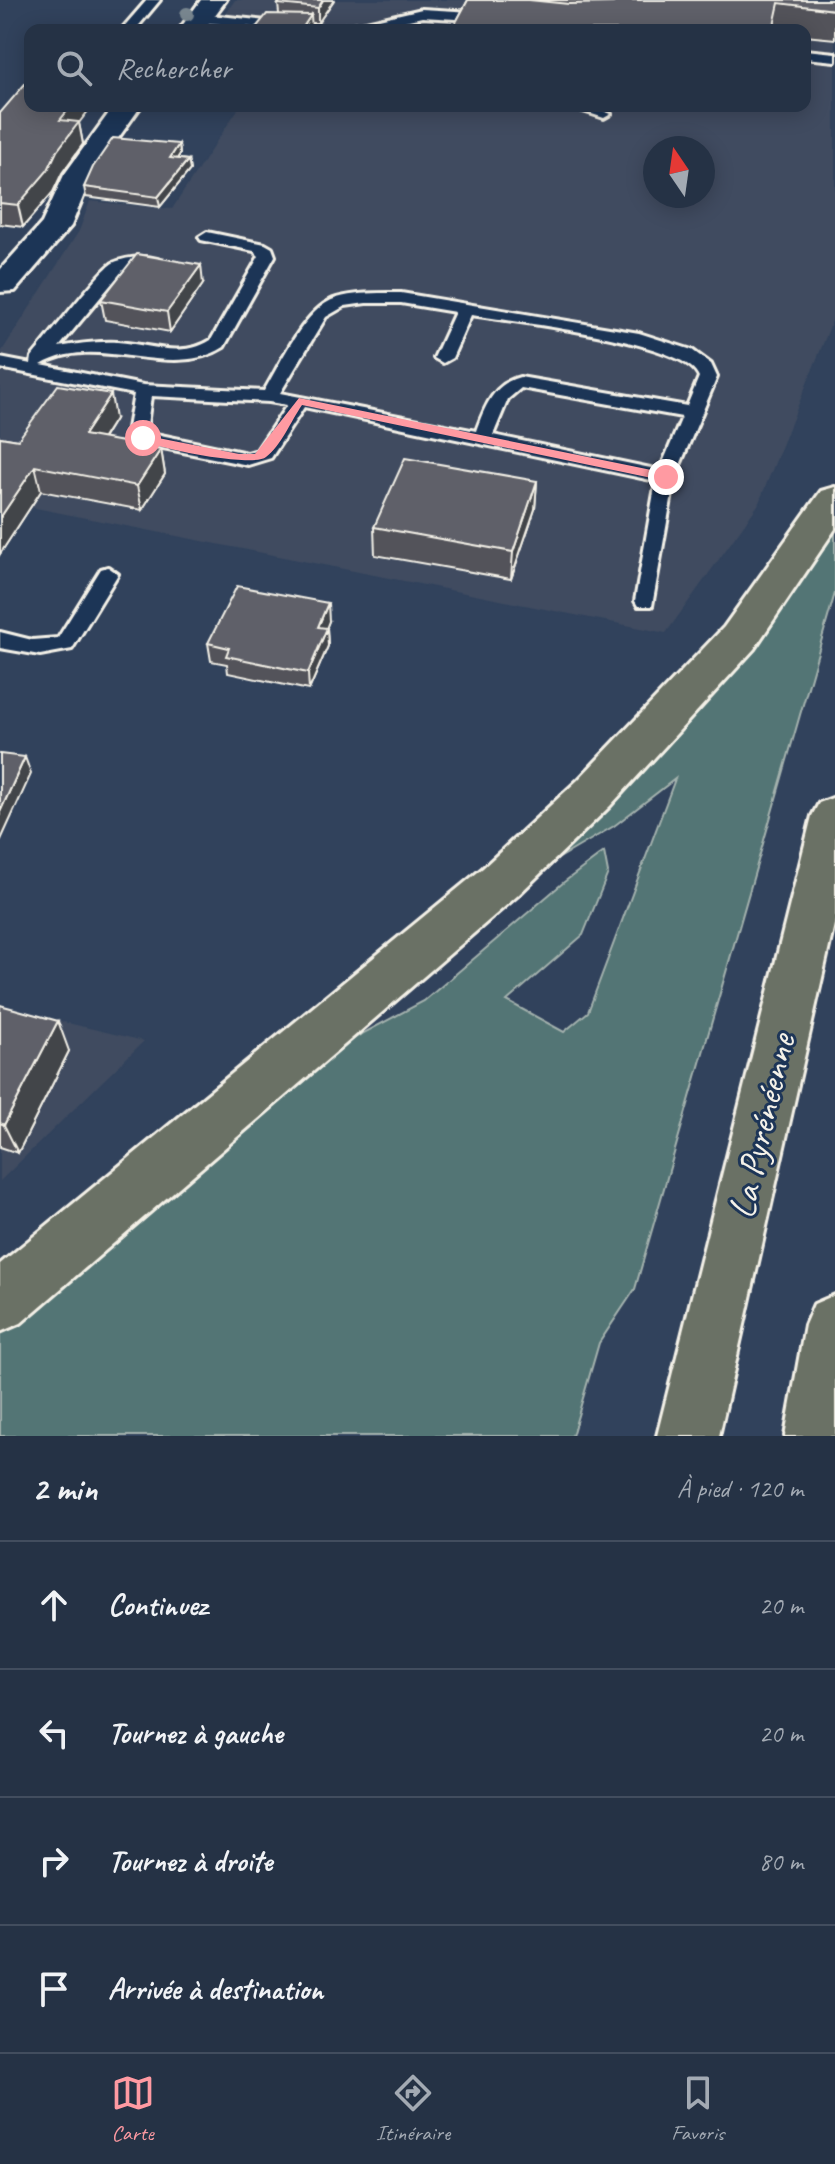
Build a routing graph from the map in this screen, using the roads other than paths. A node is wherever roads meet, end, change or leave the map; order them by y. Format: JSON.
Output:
{"nodes":[{"id":1,"x":154,"y":0,"type":"edge"},
{"id":2,"x":202,"y":16,"type":"edge"},
{"id":3,"x":500,"y":18,"type":"edge"},
{"id":4,"x":133,"y":24,"type":"edge"},
{"id":5,"x":272,"y":24,"type":"edge"},
{"id":6,"x":375,"y":24,"type":"edge"},
{"id":7,"x":811,"y":55,"type":"edge"},
{"id":8,"x":835,"y":57,"type":"edge"},
{"id":9,"x":124,"y":112,"type":"edge"},
{"id":10,"x":597,"y":112,"type":"edge"},
{"id":11,"x":604,"y":114,"type":"dead end"},
{"id":12,"x":207,"y":237,"type":"dead end"},
{"id":13,"x":179,"y":266,"type":"edge"},
{"id":14,"x":1,"y":284,"type":"edge"},
{"id":15,"x":465,"y":309,"type":"junction"},
{"id":16,"x":443,"y":358,"type":"dead end"},
{"id":17,"x":38,"y":361,"type":"junction"},
{"id":18,"x":0,"y":363,"type":"edge"},
{"id":19,"x":143,"y":390,"type":"junction"},
{"id":20,"x":269,"y":397,"type":"junction"},
{"id":21,"x":299,"y":401,"type":"junction"},
{"id":22,"x":693,"y":413,"type":"junction"},
{"id":23,"x":483,"y":438,"type":"junction"},
{"id":24,"x":666,"y":477,"type":"junction"},
{"id":25,"x":835,"y":500,"type":"edge"},
{"id":26,"x":108,"y":574,"type":"dead end"},
{"id":27,"x":645,"y":601,"type":"dead end"},
{"id":28,"x":0,"y":640,"type":"edge"},
{"id":29,"x":835,"y":816,"type":"edge"},
{"id":30,"x":0,"y":1302,"type":"edge"},
{"id":31,"x":835,"y":1325,"type":"edge"},
{"id":32,"x":688,"y":1436,"type":"edge"},
{"id":33,"x":816,"y":1436,"type":"edge"}],
"edges":[{"from":1,"to":4,"type":"lane"},
{"from":2,"to":5,"type":"lane"},
{"from":3,"to":6,"type":"lane"},
{"from":7,"to":8,"type":"lane"},
{"from":9,"to":14,"type":"street"},
{"from":10,"to":11,"type":"lane"},
{"from":12,"to":17,"type":"lane"},
{"from":13,"to":17,"type":"lane"},
{"from":15,"to":16,"type":"lane"},
{"from":15,"to":20,"type":"lane"},
{"from":15,"to":22,"type":"lane"},
{"from":17,"to":18,"type":"lane"},
{"from":17,"to":19,"type":"lane"},
{"from":19,"to":20,"type":"lane"},
{"from":19,"to":21,"type":"lane"},
{"from":20,"to":21,"type":"lane"},
{"from":21,"to":23,"type":"lane"},
{"from":22,"to":23,"type":"lane"},
{"from":22,"to":24,"type":"lane"},
{"from":23,"to":24,"type":"lane"},
{"from":24,"to":27,"type":"lane"},
{"from":25,"to":30,"type":"highway"},
{"from":26,"to":28,"type":"lane"},
{"from":29,"to":32,"type":"highway","name":"La Pyrénéenne"},
{"from":31,"to":33,"type":"highway"}]}
